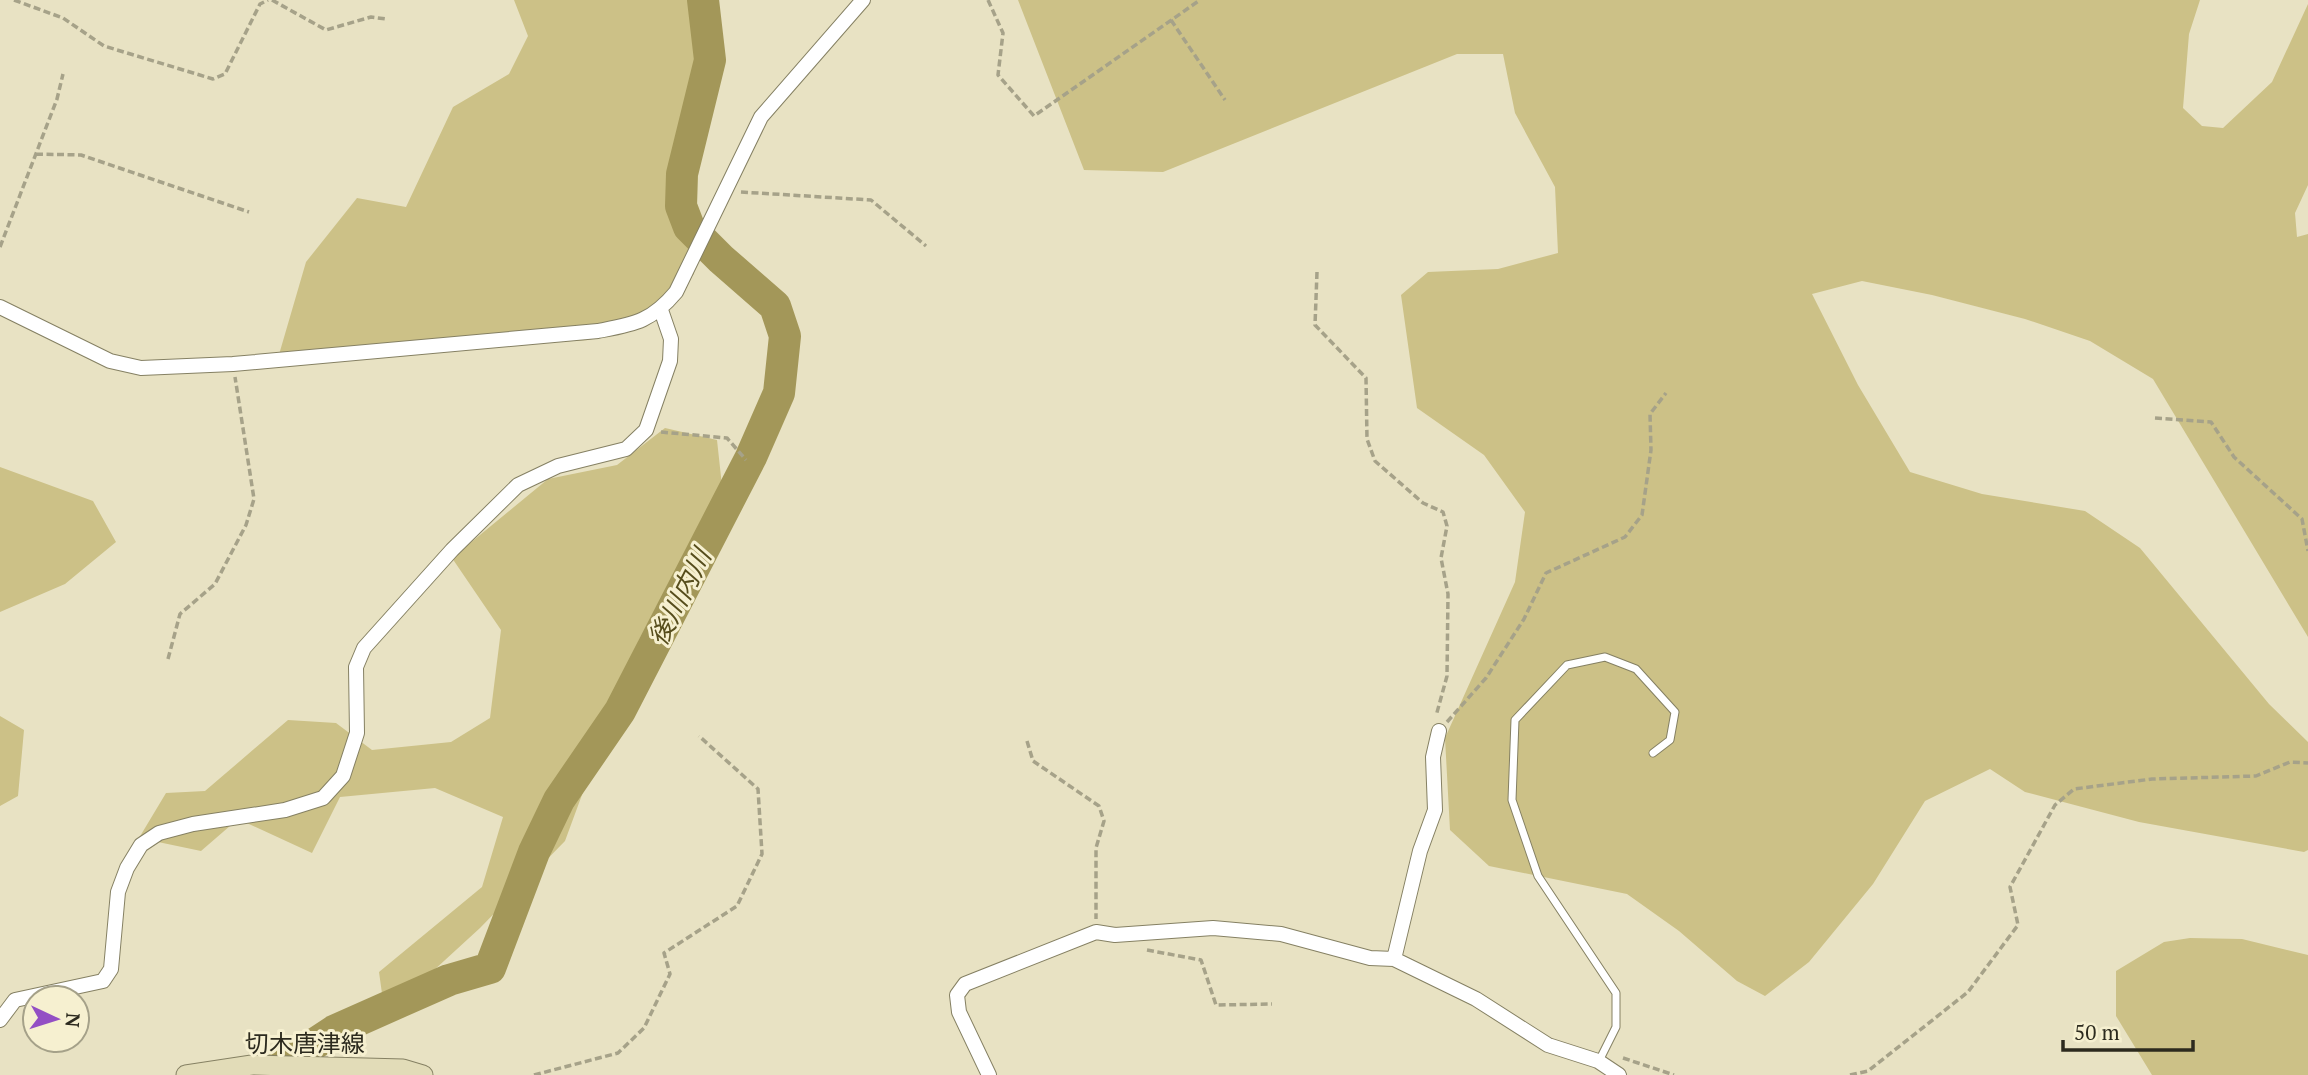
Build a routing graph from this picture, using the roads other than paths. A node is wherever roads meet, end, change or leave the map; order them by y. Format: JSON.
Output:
{"nodes":[{"id":1,"x":863,"y":0,"type":"edge"},
{"id":2,"x":0,"y":306,"type":"edge"},
{"id":3,"x":661,"y":310,"type":"junction"},
{"id":4,"x":1439,"y":732,"type":"road end"},
{"id":5,"x":1653,"y":753,"type":"dead end"},
{"id":6,"x":1394,"y":959,"type":"junction"},
{"id":7,"x":0,"y":1020,"type":"edge"},
{"id":8,"x":1598,"y":1062,"type":"junction"},
{"id":9,"x":186,"y":1075,"type":"edge"},
{"id":10,"x":423,"y":1075,"type":"edge"},
{"id":11,"x":989,"y":1075,"type":"edge"},
{"id":12,"x":1619,"y":1075,"type":"edge"}],
"edges":[{"from":1,"to":3,"type":"street"},
{"from":2,"to":3,"type":"street"},
{"from":3,"to":7,"type":"street"},
{"from":4,"to":6,"type":"street"},
{"from":5,"to":8,"type":"lane"},
{"from":6,"to":8,"type":"street"},
{"from":6,"to":11,"type":"street"},
{"from":8,"to":12,"type":"street"},
{"from":9,"to":10,"type":"main road","name":"切木唐津線"}]}
